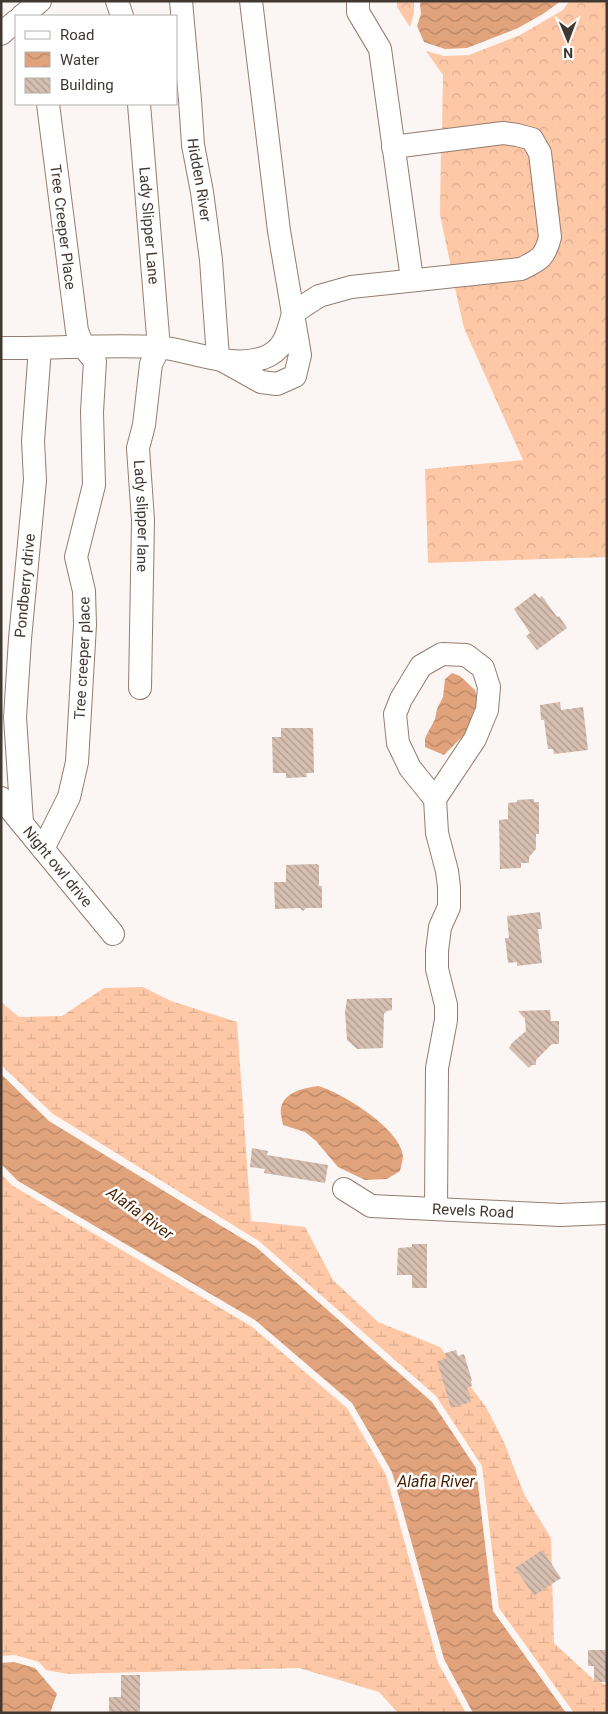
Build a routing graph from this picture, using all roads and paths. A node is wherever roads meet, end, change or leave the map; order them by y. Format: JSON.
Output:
{"nodes":[{"id":1,"x":117,"y":1,"type":"edge"},
{"id":2,"x":182,"y":1,"type":"edge"},
{"id":3,"x":251,"y":1,"type":"edge"},
{"id":4,"x":358,"y":1,"type":"edge"},
{"id":5,"x":122,"y":15,"type":"edge"},
{"id":6,"x":15,"y":22,"type":"edge"},
{"id":7,"x":1,"y":34,"type":"edge"},
{"id":8,"x":48,"y":105,"type":"edge"},
{"id":9,"x":139,"y":105,"type":"edge"},
{"id":10,"x":393,"y":147,"type":"junction"},
{"id":11,"x":412,"y":279,"type":"junction"},
{"id":12,"x":293,"y":313,"type":"junction"},
{"id":13,"x":1,"y":348,"type":"edge"},
{"id":14,"x":40,"y":348,"type":"junction"},
{"id":15,"x":84,"y":348,"type":"junction"},
{"id":16,"x":159,"y":348,"type":"junction"},
{"id":17,"x":218,"y":358,"type":"junction"},
{"id":18,"x":140,"y":688,"type":"dead end"},
{"id":19,"x":1,"y":798,"type":"edge"},
{"id":20,"x":435,"y":799,"type":"junction"},
{"id":21,"x":22,"y":823,"type":"junction"},
{"id":22,"x":43,"y":849,"type":"junction"},
{"id":23,"x":113,"y":934,"type":"dead end"},
{"id":24,"x":344,"y":1189,"type":"dead end"},
{"id":25,"x":436,"y":1208,"type":"junction"},
{"id":26,"x":607,"y":1213,"type":"edge"}],
"edges":[{"from":1,"to":5,"type":"street"},
{"from":2,"to":17,"type":"street","name":"Hidden River"},
{"from":3,"to":12,"type":"street"},
{"from":4,"to":10,"type":"street"},
{"from":6,"to":7,"type":"street"},
{"from":8,"to":15,"type":"street","name":"Tree Creeper Place"},
{"from":9,"to":16,"type":"street","name":"Lady Slipper Lane"},
{"from":10,"to":11,"type":"street"},
{"from":10,"to":11,"type":"street"},
{"from":11,"to":12,"type":"street"},
{"from":12,"to":17,"type":"street"},
{"from":12,"to":17,"type":"street"},
{"from":13,"to":14,"type":"street"},
{"from":14,"to":15,"type":"street"},
{"from":14,"to":21,"type":"street","name":"Pondberry drive"},
{"from":15,"to":16,"type":"street"},
{"from":15,"to":22,"type":"street","name":"Tree creeper place"},
{"from":16,"to":17,"type":"street"},
{"from":16,"to":18,"type":"street","name":"Lady slipper lane"},
{"from":19,"to":21,"type":"street","name":"Night owl drive"},
{"from":20,"to":20,"type":"street"},
{"from":20,"to":25,"type":"street"},
{"from":21,"to":22,"type":"street","name":"Night owl drive"},
{"from":22,"to":23,"type":"street","name":"Night owl drive"},
{"from":24,"to":25,"type":"street","name":"Revels Road"},
{"from":25,"to":26,"type":"street","name":"Revels Road"}]}
